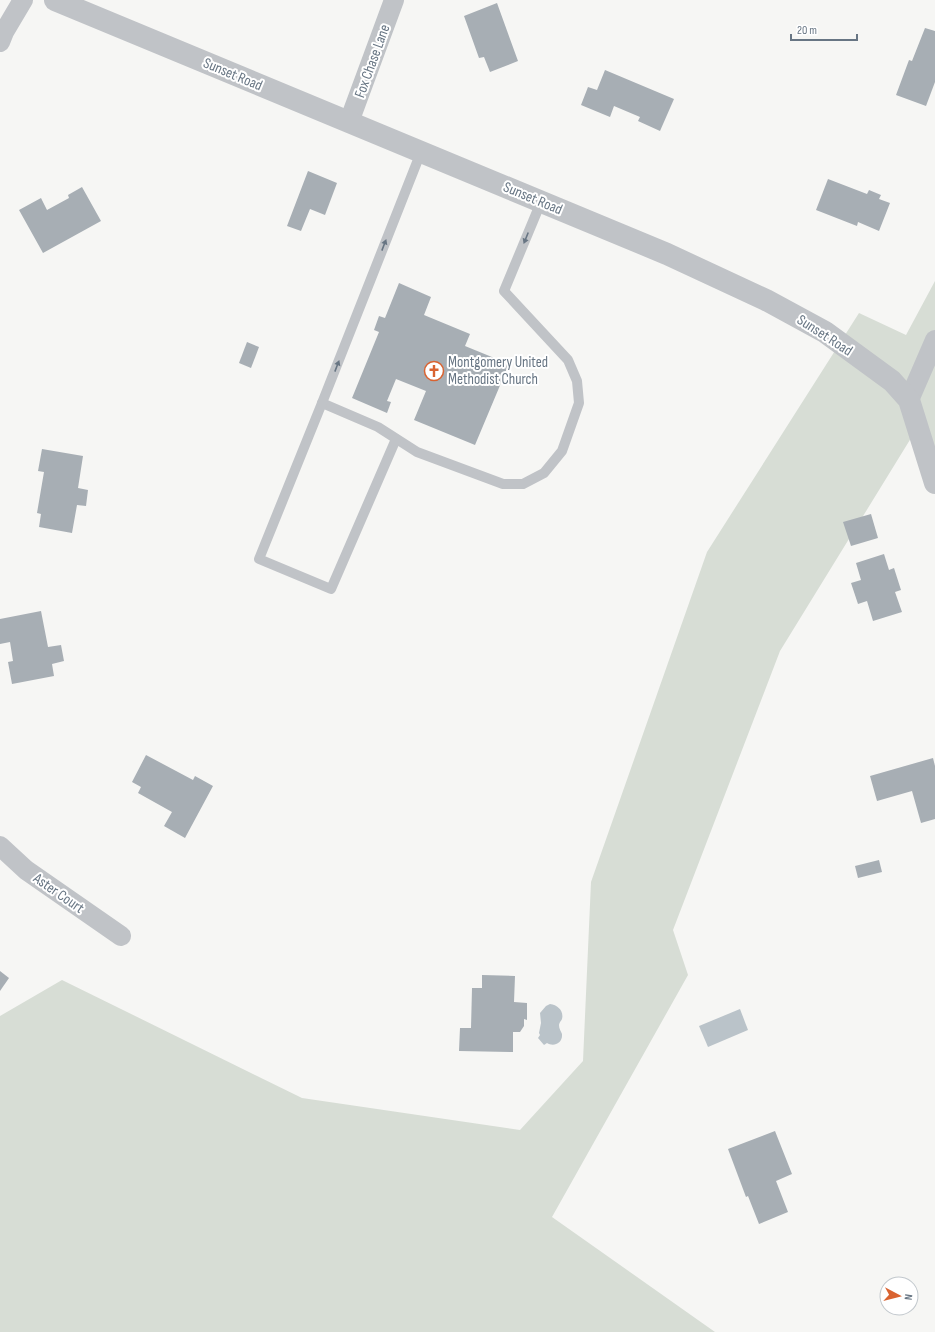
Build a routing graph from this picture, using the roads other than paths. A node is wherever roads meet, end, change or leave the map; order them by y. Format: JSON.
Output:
{"nodes":[{"id":1,"x":23,"y":0,"type":"edge"},
{"id":2,"x":55,"y":0,"type":"edge"},
{"id":3,"x":394,"y":0,"type":"edge"},
{"id":4,"x":0,"y":42,"type":"edge"},
{"id":5,"x":349,"y":122,"type":"junction"},
{"id":6,"x":421,"y":152,"type":"junction"},
{"id":7,"x":541,"y":202,"type":"junction"},
{"id":8,"x":935,"y":340,"type":"edge"},
{"id":9,"x":909,"y":400,"type":"junction"},
{"id":10,"x":322,"y":403,"type":"junction"},
{"id":11,"x":396,"y":439,"type":"junction"},
{"id":12,"x":935,"y":483,"type":"edge"},
{"id":13,"x":0,"y":846,"type":"edge"},
{"id":14,"x":121,"y":936,"type":"dead end"}],
"edges":[{"from":1,"to":4,"type":"street"},
{"from":2,"to":5,"type":"street","name":"Sunset Road"},
{"from":3,"to":5,"type":"street","name":"Fox Chase Lane"},
{"from":5,"to":6,"type":"street","name":"Sunset Road"},
{"from":6,"to":7,"type":"street","name":"Sunset Road"},
{"from":10,"to":6,"type":"lane","one_way":true},
{"from":7,"to":9,"type":"street","name":"Sunset Road"},
{"from":7,"to":11,"type":"lane","one_way":true},
{"from":8,"to":9,"type":"street"},
{"from":9,"to":12,"type":"street","name":"Sunset Road"},
{"from":10,"to":11,"type":"lane"},
{"from":10,"to":11,"type":"lane"},
{"from":13,"to":14,"type":"street","name":"Aster Court"}]}
